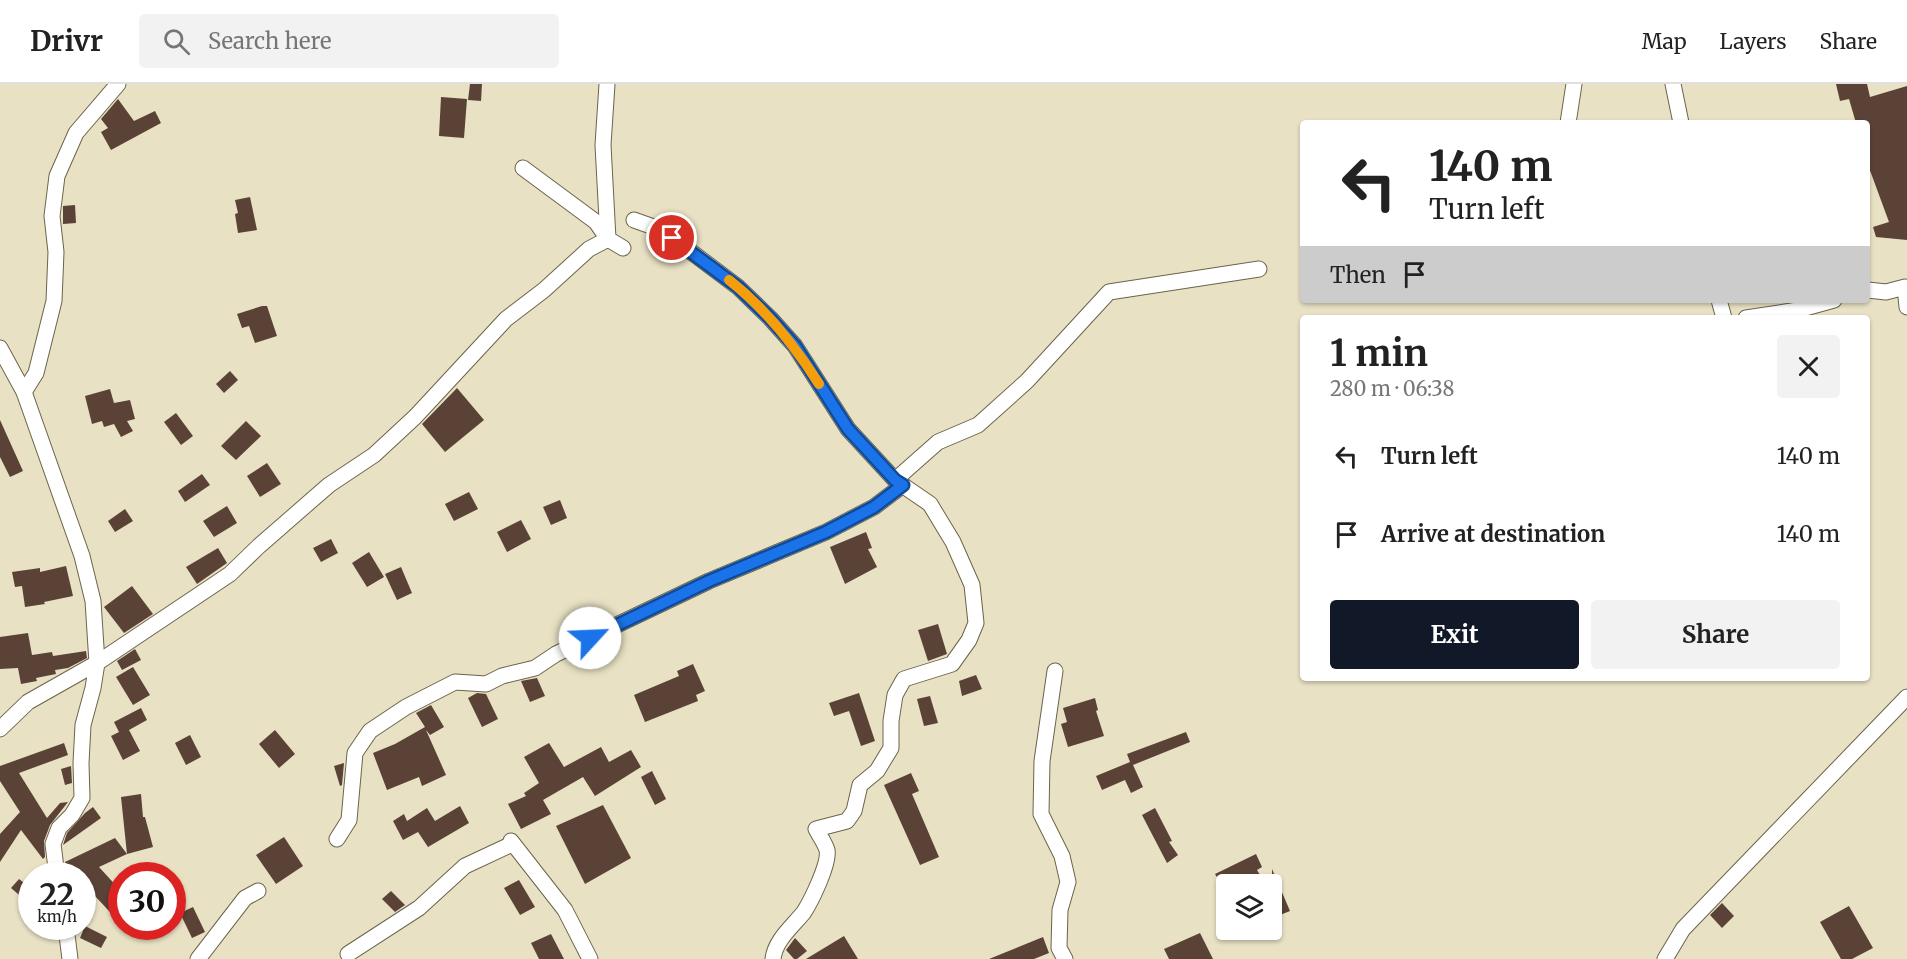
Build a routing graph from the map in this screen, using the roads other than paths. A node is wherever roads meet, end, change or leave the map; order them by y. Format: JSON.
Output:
{"nodes":[{"id":1,"x":118,"y":84,"type":"edge"},
{"id":2,"x":607,"y":84,"type":"edge"},
{"id":3,"x":1574,"y":84,"type":"edge"},
{"id":4,"x":1673,"y":84,"type":"edge"},
{"id":5,"x":1568,"y":120,"type":"edge"},
{"id":6,"x":1680,"y":120,"type":"edge"},
{"id":7,"x":523,"y":168,"type":"dead end"},
{"id":8,"x":634,"y":220,"type":"dead end"},
{"id":9,"x":608,"y":239,"type":"junction"},
{"id":10,"x":623,"y":248,"type":"dead end"},
{"id":11,"x":1258,"y":269,"type":"dead end"},
{"id":12,"x":1870,"y":290,"type":"edge"},
{"id":13,"x":1823,"y":303,"type":"edge"},
{"id":14,"x":1907,"y":307,"type":"edge"},
{"id":15,"x":1766,"y":315,"type":"edge"},
{"id":16,"x":0,"y":348,"type":"edge"},
{"id":17,"x":24,"y":392,"type":"junction"},
{"id":18,"x":899,"y":483,"type":"junction"},
{"id":19,"x":97,"y":663,"type":"junction"},
{"id":20,"x":1055,"y":671,"type":"dead end"},
{"id":21,"x":1907,"y":697,"type":"edge"},
{"id":22,"x":0,"y":729,"type":"edge"},
{"id":23,"x":337,"y":839,"type":"dead end"},
{"id":24,"x":55,"y":862,"type":"edge"},
{"id":25,"x":258,"y":891,"type":"dead end"},
{"id":26,"x":68,"y":940,"type":"edge"},
{"id":27,"x":348,"y":954,"type":"dead end"},
{"id":28,"x":588,"y":958,"type":"edge"},
{"id":29,"x":70,"y":959,"type":"edge"},
{"id":30,"x":198,"y":959,"type":"edge"},
{"id":31,"x":773,"y":959,"type":"edge"},
{"id":32,"x":1065,"y":959,"type":"edge"},
{"id":33,"x":1665,"y":959,"type":"edge"}],
"edges":[{"from":1,"to":17,"type":"street"},
{"from":2,"to":9,"type":"street"},
{"from":3,"to":5,"type":"street"},
{"from":4,"to":6,"type":"street"},
{"from":7,"to":9,"type":"street"},
{"from":8,"to":18,"type":"street"},
{"from":9,"to":10,"type":"street"},
{"from":9,"to":19,"type":"street"},
{"from":11,"to":18,"type":"street"},
{"from":12,"to":14,"type":"street"},
{"from":13,"to":15,"type":"street"},
{"from":16,"to":17,"type":"street"},
{"from":17,"to":19,"type":"street"},
{"from":18,"to":23,"type":"street"},
{"from":18,"to":31,"type":"street"},
{"from":19,"to":22,"type":"street"},
{"from":19,"to":24,"type":"street"},
{"from":20,"to":32,"type":"street"},
{"from":21,"to":33,"type":"street"},
{"from":25,"to":30,"type":"street"},
{"from":26,"to":29,"type":"street"},
{"from":27,"to":28,"type":"street"}]}
